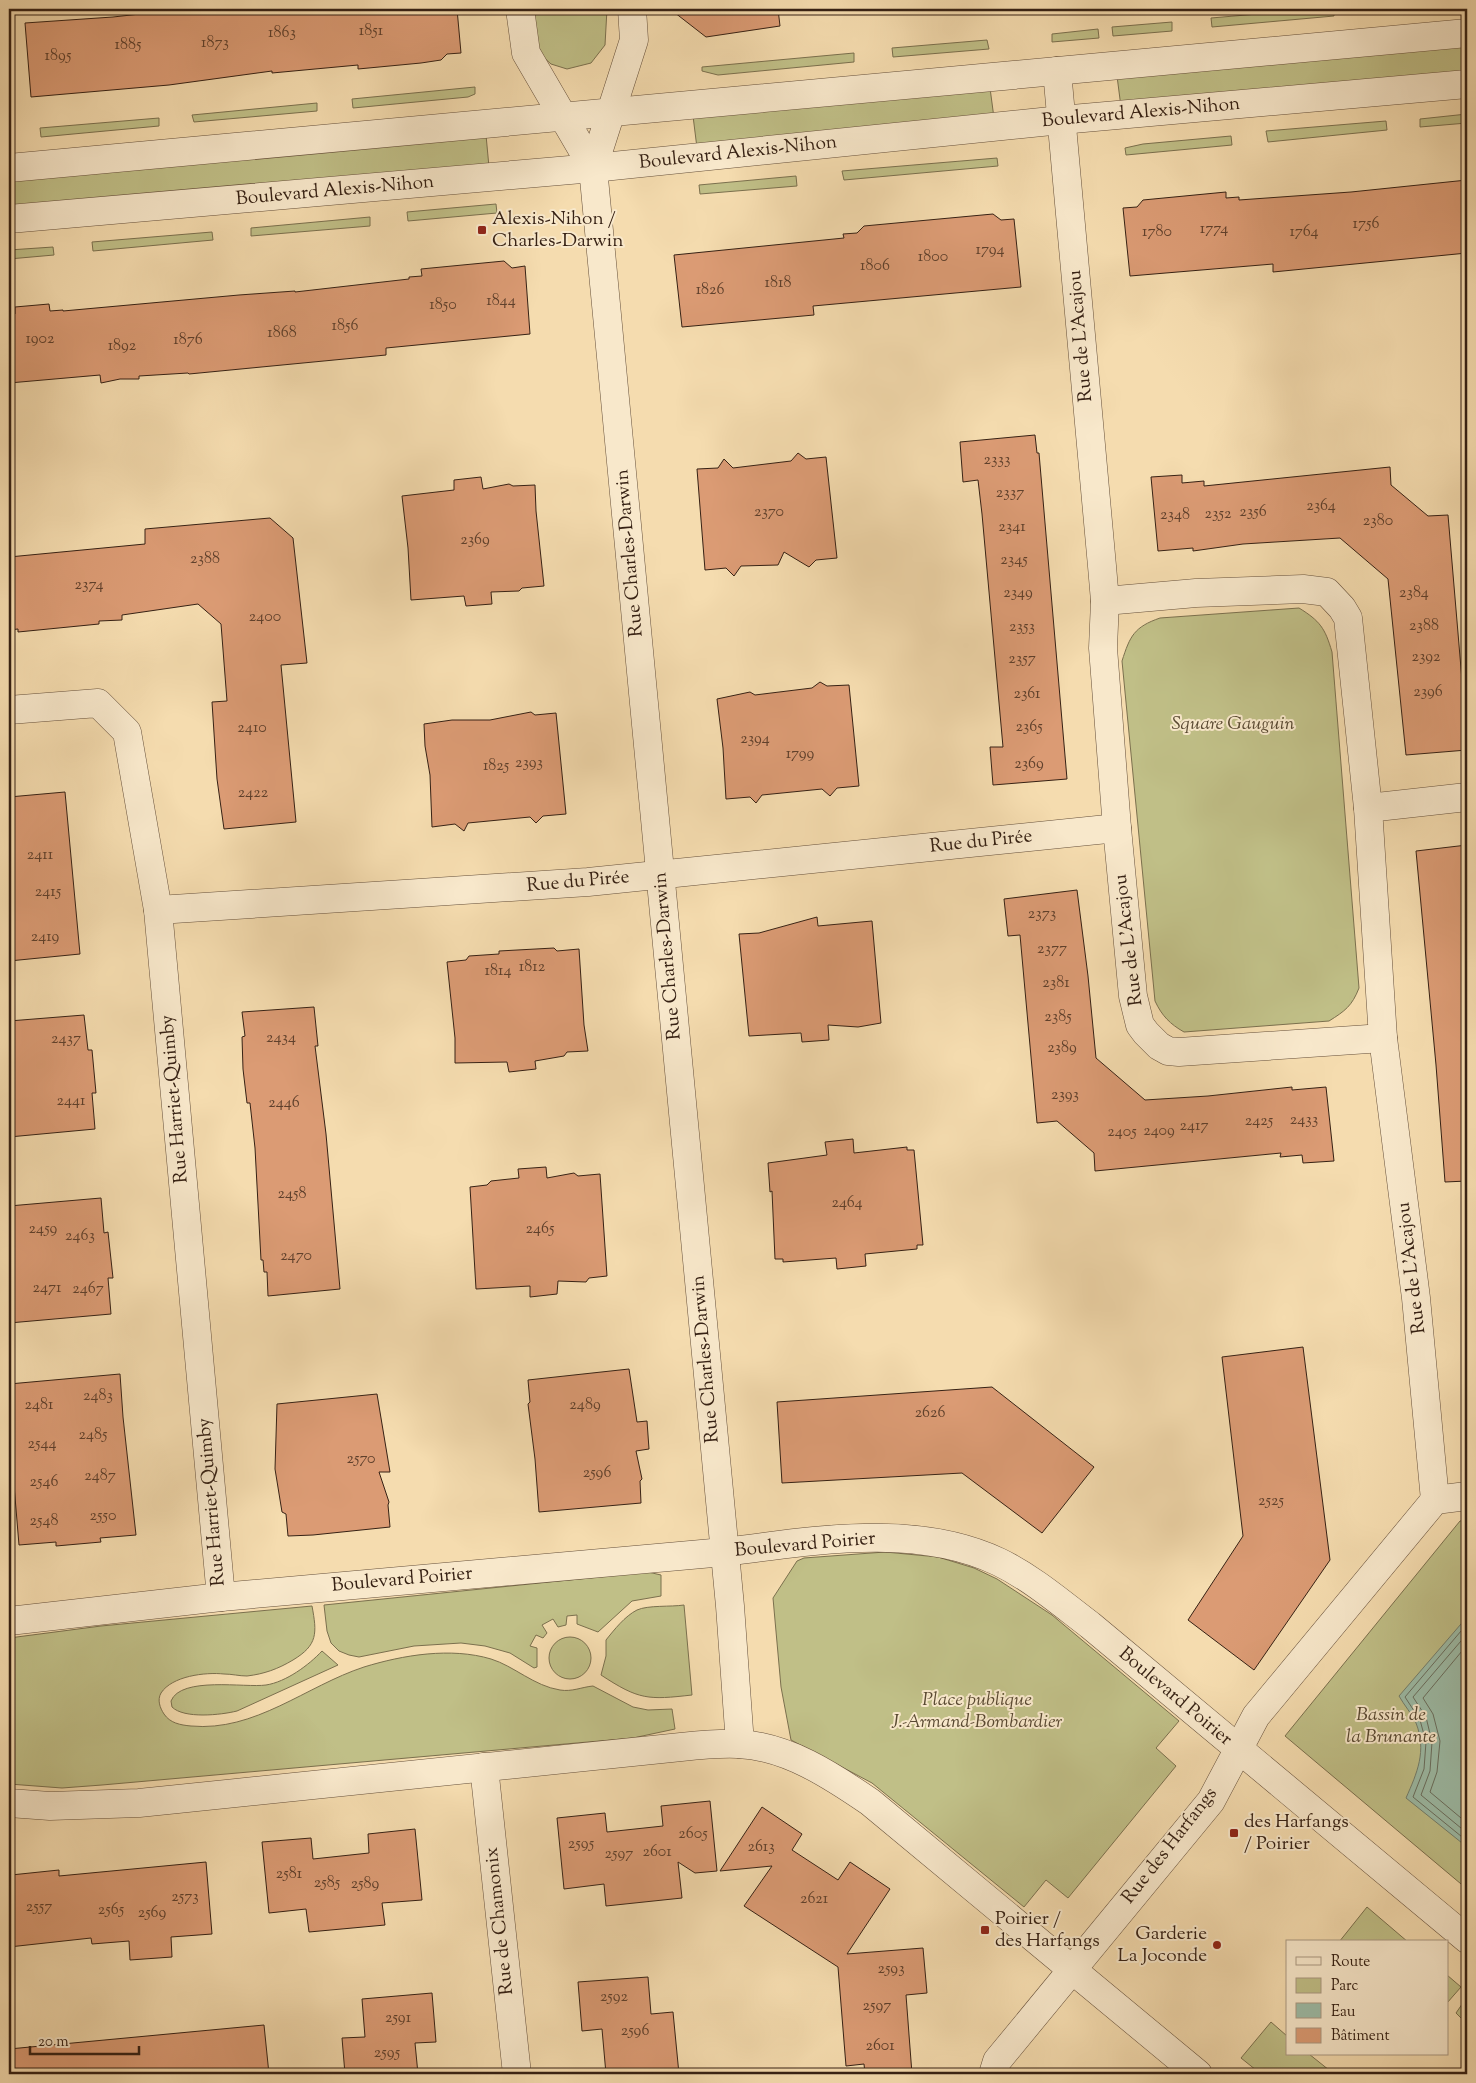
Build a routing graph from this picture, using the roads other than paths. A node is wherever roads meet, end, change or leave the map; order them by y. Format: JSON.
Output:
{"nodes":[{"id":1,"x":520,"y":9,"type":"edge"},
{"id":2,"x":632,"y":9,"type":"edge"},
{"id":3,"x":1467,"y":33,"type":"edge"},
{"id":4,"x":1057,"y":72,"type":"junction"},
{"id":5,"x":1467,"y":84,"type":"edge"},
{"id":6,"x":611,"y":113,"type":"junction"},
{"id":7,"x":564,"y":117,"type":"junction"},
{"id":8,"x":1061,"y":120,"type":"junction"},
{"id":9,"x":9,"y":168,"type":"edge"},
{"id":10,"x":594,"y":168,"type":"junction"},
{"id":11,"x":9,"y":220,"type":"edge"},
{"id":12,"x":1105,"y":601,"type":"junction"},
{"id":13,"x":9,"y":710,"type":"edge"},
{"id":14,"x":1467,"y":797,"type":"edge"},
{"id":15,"x":1368,"y":808,"type":"junction"},
{"id":16,"x":1117,"y":828,"type":"junction"},
{"id":17,"x":661,"y":875,"type":"junction"},
{"id":18,"x":158,"y":910,"type":"junction"},
{"id":19,"x":1383,"y":1038,"type":"junction"},
{"id":20,"x":1467,"y":1496,"type":"edge"},
{"id":21,"x":1435,"y":1500,"type":"junction"},
{"id":22,"x":724,"y":1552,"type":"junction"},
{"id":23,"x":221,"y":1597,"type":"junction"},
{"id":24,"x":9,"y":1620,"type":"edge"},
{"id":25,"x":740,"y":1744,"type":"junction"},
{"id":26,"x":1238,"y":1750,"type":"junction"},
{"id":27,"x":484,"y":1767,"type":"junction"},
{"id":28,"x":9,"y":1803,"type":"edge"},
{"id":29,"x":1467,"y":1939,"type":"edge"},
{"id":30,"x":1072,"y":1969,"type":"junction"},
{"id":31,"x":517,"y":2074,"type":"edge"},
{"id":32,"x":993,"y":2074,"type":"edge"},
{"id":33,"x":1198,"y":2074,"type":"edge"}],
"edges":[{"from":1,"to":7,"type":"street","name":"Rue Charles-Darwin"},
{"from":2,"to":6,"type":"street","name":"Rue Charles-Darwin"},
{"from":3,"to":4,"type":"street"},
{"from":4,"to":6,"type":"street"},
{"from":4,"to":8,"type":"street","name":"Rue de L'Acajou"},
{"from":5,"to":8,"type":"street","name":"Boulevard Alexis-Nihon"},
{"from":6,"to":7,"type":"street"},
{"from":6,"to":10,"type":"street","name":"Rue Charles-Darwin"},
{"from":7,"to":9,"type":"street"},
{"from":7,"to":10,"type":"street","name":"Rue Charles-Darwin"},
{"from":8,"to":10,"type":"street","name":"Boulevard Alexis-Nihon"},
{"from":8,"to":12,"type":"street","name":"Rue de L'Acajou"},
{"from":10,"to":11,"type":"street","name":"Boulevard Alexis-Nihon"},
{"from":10,"to":17,"type":"street","name":"Rue Charles-Darwin"},
{"from":12,"to":15,"type":"street","name":"Rue de L'Acajou"},
{"from":12,"to":16,"type":"street","name":"Rue de L'Acajou"},
{"from":13,"to":18,"type":"street","name":"Rue Harriet-Quimby"},
{"from":14,"to":15,"type":"street"},
{"from":15,"to":19,"type":"street","name":"Rue de L'Acajou"},
{"from":16,"to":17,"type":"street","name":"Rue du Pirée"},
{"from":16,"to":19,"type":"street","name":"Rue de L'Acajou"},
{"from":17,"to":18,"type":"street","name":"Rue du Pirée"},
{"from":17,"to":22,"type":"street","name":"Rue Charles-Darwin"},
{"from":18,"to":23,"type":"street","name":"Rue Harriet-Quimby"},
{"from":19,"to":21,"type":"street","name":"Rue de L'Acajou"},
{"from":20,"to":21,"type":"street"},
{"from":21,"to":26,"type":"street","name":"Rue des Harfangs"},
{"from":22,"to":23,"type":"street","name":"Boulevard Poirier"},
{"from":22,"to":25,"type":"street","name":"Rue Charles-Darwin"},
{"from":22,"to":26,"type":"street","name":"Boulevard Poirier"},
{"from":23,"to":24,"type":"street","name":"Boulevard Poirier"},
{"from":25,"to":27,"type":"street"},
{"from":25,"to":30,"type":"street"},
{"from":26,"to":29,"type":"street","name":"Boulevard Poirier"},
{"from":26,"to":30,"type":"street","name":"Rue des Harfangs"},
{"from":27,"to":28,"type":"street"},
{"from":27,"to":31,"type":"street","name":"Rue de Chamonix"},
{"from":30,"to":32,"type":"street","name":"Rue des Harfangs"},
{"from":30,"to":33,"type":"street"}]}
